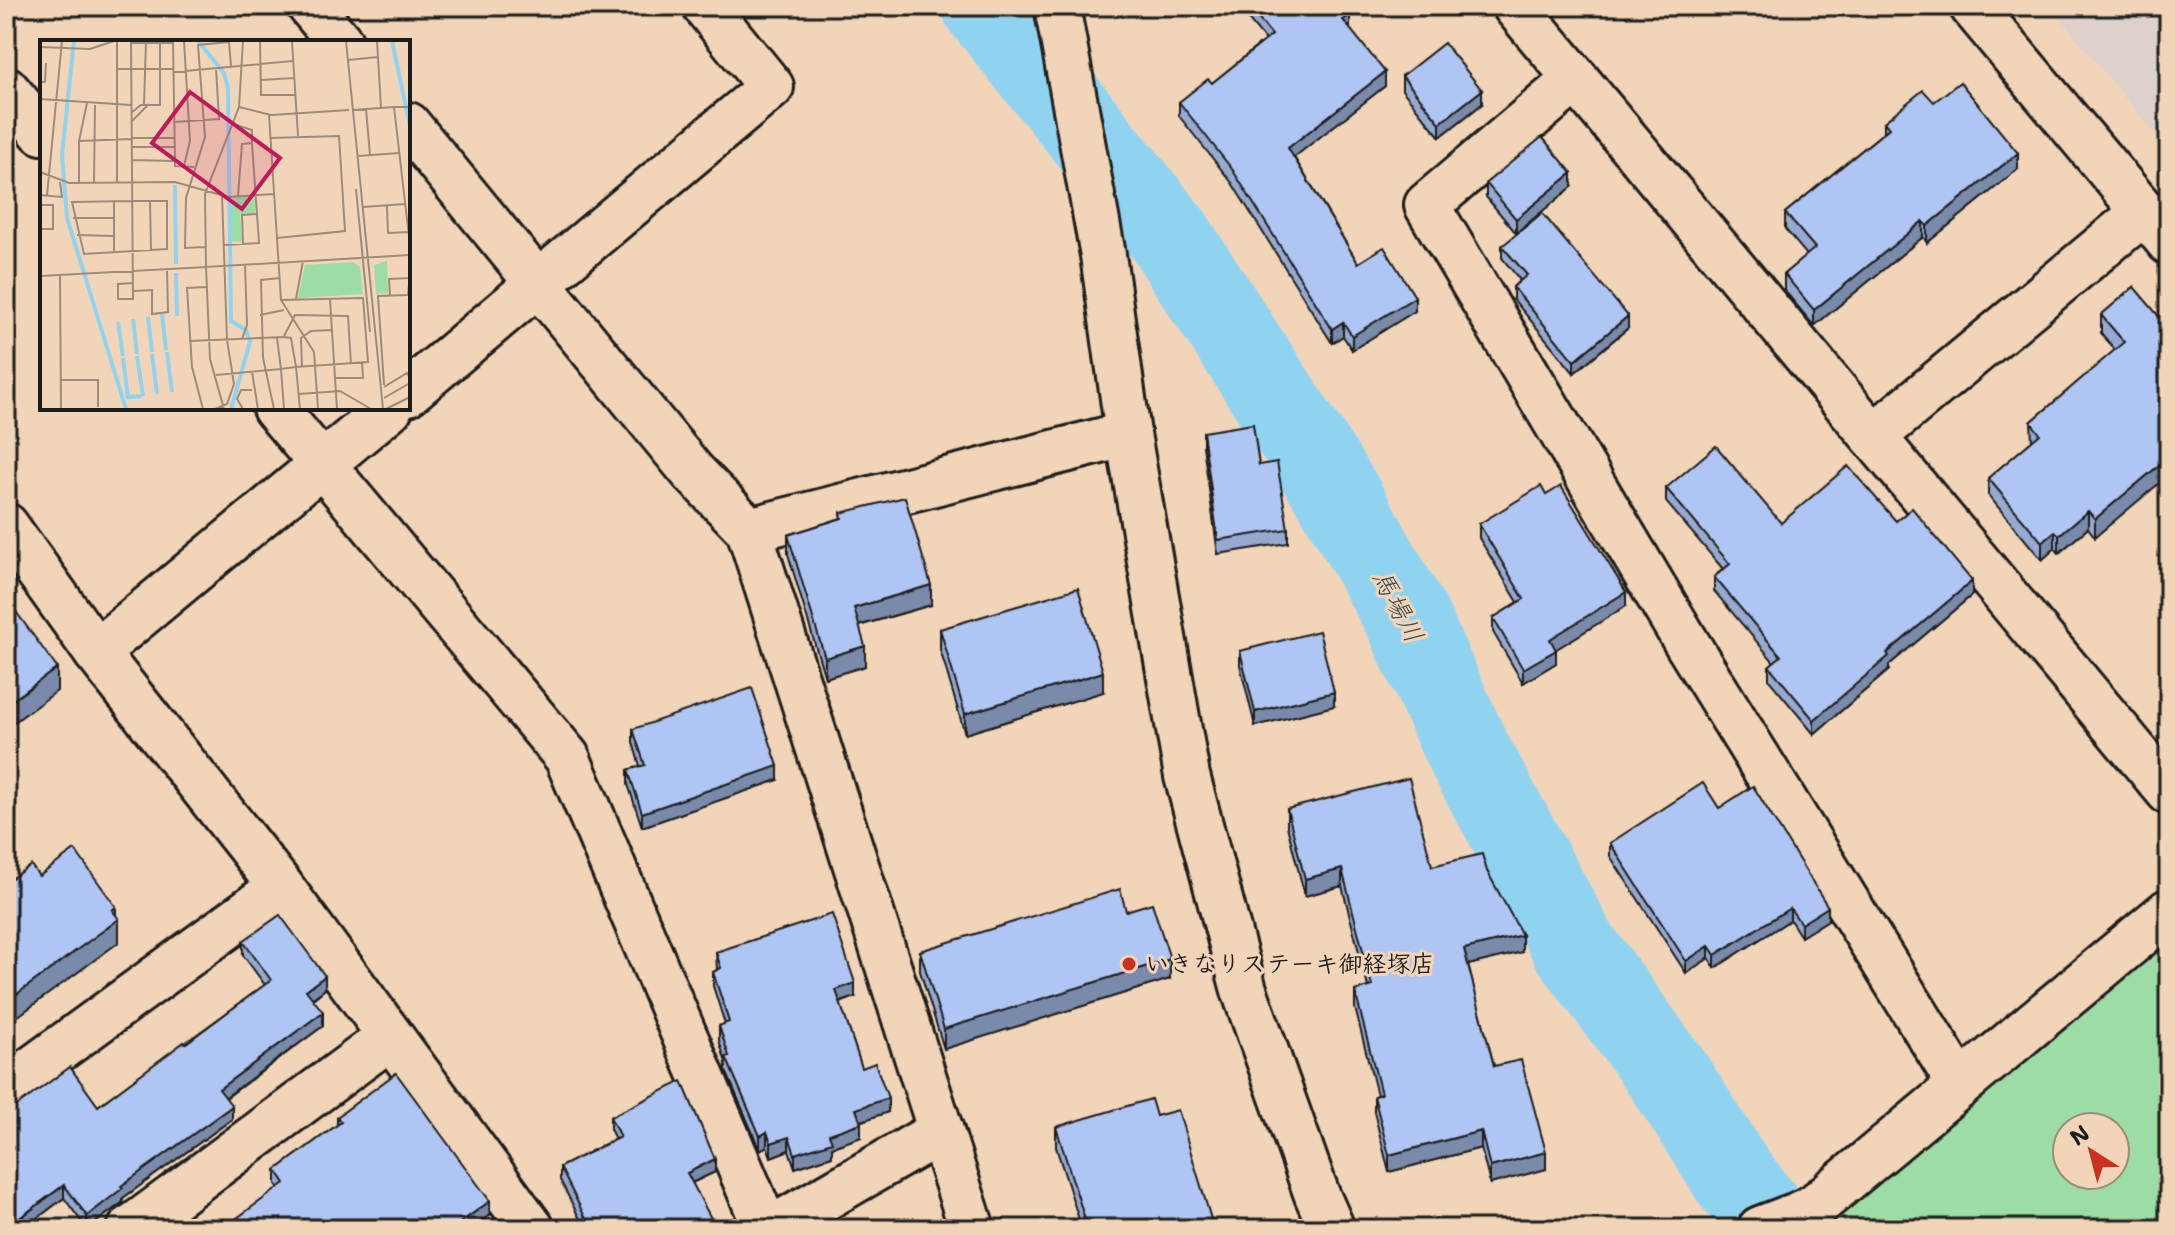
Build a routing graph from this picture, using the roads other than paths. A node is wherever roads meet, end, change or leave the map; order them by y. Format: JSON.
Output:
{"nodes":[{"id":1,"x":310,"y":6,"type":"edge"},
{"id":2,"x":705,"y":6,"type":"edge"},
{"id":3,"x":1057,"y":6,"type":"edge"},
{"id":4,"x":1515,"y":6,"type":"edge"},
{"id":5,"x":1972,"y":6,"type":"edge"},
{"id":6,"x":338,"y":40,"type":"edge"},
{"id":7,"x":1576,"y":79,"type":"junction"},
{"id":8,"x":6,"y":89,"type":"edge"},
{"id":9,"x":410,"y":127,"type":"edge"},
{"id":10,"x":40,"y":130,"type":"edge"},
{"id":11,"x":2157,"y":227,"type":"edge"},
{"id":12,"x":539,"y":283,"type":"junction"},
{"id":13,"x":410,"y":391,"type":"edge"},
{"id":14,"x":277,"y":410,"type":"edge"},
{"id":15,"x":388,"y":410,"type":"edge"},
{"id":16,"x":1128,"y":434,"type":"junction"},
{"id":17,"x":1874,"y":436,"type":"junction"},
{"id":18,"x":323,"y":465,"type":"junction"},
{"id":19,"x":6,"y":526,"type":"edge"},
{"id":20,"x":749,"y":530,"type":"junction"},
{"id":21,"x":96,"y":652,"type":"junction"},
{"id":22,"x":2169,"y":792,"type":"edge"},
{"id":23,"x":281,"y":887,"type":"junction"},
{"id":24,"x":2169,"y":911,"type":"edge"},
{"id":25,"x":390,"y":1037,"type":"junction"},
{"id":26,"x":1960,"y":1085,"type":"junction"},
{"id":27,"x":6,"y":1088,"type":"edge"},
{"id":28,"x":941,"y":1131,"type":"junction"},
{"id":29,"x":1778,"y":1222,"type":"edge"},
{"id":30,"x":130,"y":1229,"type":"edge"},
{"id":31,"x":532,"y":1229,"type":"edge"},
{"id":32,"x":769,"y":1229,"type":"edge"},
{"id":33,"x":972,"y":1229,"type":"edge"},
{"id":34,"x":1332,"y":1229,"type":"edge"}],
"edges":[{"from":1,"to":6,"type":"street"},
{"from":2,"to":12,"type":"street"},
{"from":3,"to":16,"type":"street"},
{"from":4,"to":7,"type":"street"},
{"from":5,"to":11,"type":"street"},
{"from":7,"to":17,"type":"street"},
{"from":7,"to":26,"type":"street"},
{"from":8,"to":10,"type":"street"},
{"from":9,"to":12,"type":"street"},
{"from":11,"to":17,"type":"street"},
{"from":12,"to":13,"type":"street"},
{"from":12,"to":20,"type":"street"},
{"from":14,"to":18,"type":"street"},
{"from":15,"to":18,"type":"street"},
{"from":16,"to":20,"type":"street"},
{"from":16,"to":34,"type":"street"},
{"from":17,"to":22,"type":"street"},
{"from":18,"to":21,"type":"street"},
{"from":18,"to":32,"type":"street"},
{"from":19,"to":21,"type":"street"},
{"from":20,"to":28,"type":"street"},
{"from":21,"to":23,"type":"street"},
{"from":23,"to":25,"type":"street"},
{"from":23,"to":27,"type":"street"},
{"from":24,"to":26,"type":"street"},
{"from":25,"to":30,"type":"street"},
{"from":25,"to":31,"type":"street"},
{"from":26,"to":29,"type":"street"},
{"from":28,"to":32,"type":"street"},
{"from":28,"to":33,"type":"street"}]}
